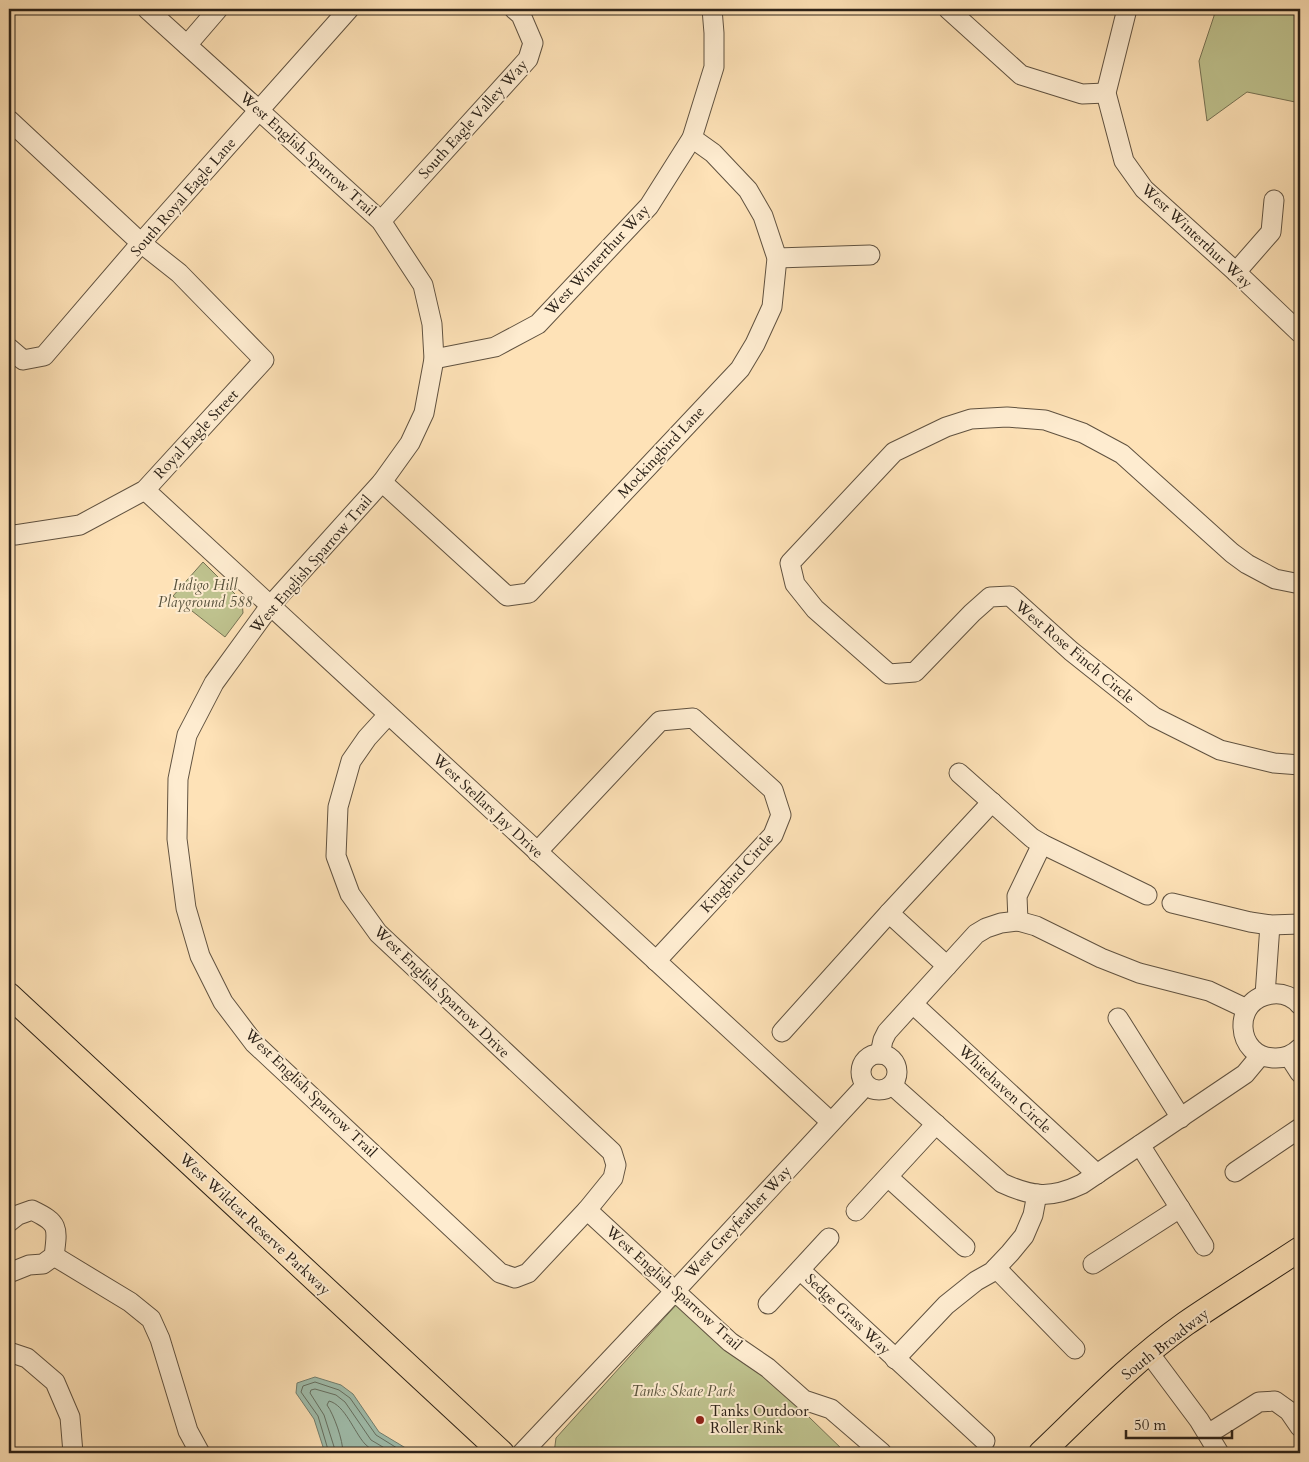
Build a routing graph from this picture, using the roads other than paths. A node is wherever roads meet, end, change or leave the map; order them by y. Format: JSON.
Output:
{"nodes":[{"id":1,"x":147,"y":9,"type":"edge"},
{"id":2,"x":218,"y":9,"type":"edge"},
{"id":3,"x":514,"y":9,"type":"edge"},
{"id":4,"x":712,"y":9,"type":"edge"},
{"id":5,"x":948,"y":9,"type":"edge"},
{"id":6,"x":1126,"y":9,"type":"edge"},
{"id":7,"x":347,"y":10,"type":"edge"},
{"id":8,"x":187,"y":45,"type":"junction"},
{"id":9,"x":1106,"y":93,"type":"junction"},
{"id":10,"x":260,"y":110,"type":"junction"},
{"id":11,"x":9,"y":120,"type":"edge"},
{"id":12,"x":692,"y":138,"type":"junction"},
{"id":13,"x":1274,"y":200,"type":"dead end"},
{"id":14,"x":380,"y":221,"type":"junction"},
{"id":15,"x":142,"y":243,"type":"junction"},
{"id":16,"x":870,"y":255,"type":"dead end"},
{"id":17,"x":777,"y":258,"type":"junction"},
{"id":18,"x":1236,"y":272,"type":"junction"},
{"id":19,"x":1300,"y":333,"type":"edge"},
{"id":20,"x":9,"y":348,"type":"edge"},
{"id":21,"x":434,"y":360,"type":"junction"},
{"id":22,"x":382,"y":482,"type":"junction"},
{"id":23,"x":145,"y":490,"type":"junction"},
{"id":24,"x":9,"y":533,"type":"edge"},
{"id":25,"x":1300,"y":584,"type":"edge"},
{"id":26,"x":270,"y":606,"type":"junction"},
{"id":27,"x":388,"y":714,"type":"junction"},
{"id":28,"x":1300,"y":765,"type":"edge"},
{"id":29,"x":959,"y":773,"type":"dead end"},
{"id":30,"x":992,"y":802,"type":"junction"},
{"id":31,"x":1042,"y":844,"type":"junction"},
{"id":32,"x":537,"y":852,"type":"junction"},
{"id":33,"x":1147,"y":895,"type":"dead end"},
{"id":34,"x":1172,"y":903,"type":"dead end"},
{"id":35,"x":889,"y":913,"type":"junction"},
{"id":36,"x":1018,"y":921,"type":"junction"},
{"id":37,"x":1270,"y":924,"type":"junction"},
{"id":38,"x":1300,"y":924,"type":"edge"},
{"id":39,"x":656,"y":961,"type":"junction"},
{"id":40,"x":947,"y":966,"type":"junction"},
{"id":41,"x":9,"y":994,"type":"edge"},
{"id":42,"x":1265,"y":995,"type":"junction"},
{"id":43,"x":913,"y":1004,"type":"junction"},
{"id":44,"x":1300,"y":1005,"type":"edge"},
{"id":45,"x":1247,"y":1009,"type":"junction"},
{"id":46,"x":1118,"y":1018,"type":"dead end"},
{"id":47,"x":782,"y":1032,"type":"dead end"},
{"id":48,"x":1295,"y":1052,"type":"edge"},
{"id":49,"x":880,"y":1054,"type":"junction"},
{"id":50,"x":1260,"y":1056,"type":"junction"},
{"id":51,"x":1300,"y":1073,"type":"edge"},
{"id":52,"x":866,"y":1085,"type":"junction"},
{"id":53,"x":892,"y":1085,"type":"junction"},
{"id":54,"x":1181,"y":1118,"type":"junction"},
{"id":55,"x":831,"y":1122,"type":"junction"},
{"id":56,"x":936,"y":1124,"type":"junction"},
{"id":57,"x":1300,"y":1128,"type":"edge"},
{"id":58,"x":1140,"y":1145,"type":"junction"},
{"id":59,"x":1235,"y":1172,"type":"dead end"},
{"id":60,"x":1098,"y":1174,"type":"junction"},
{"id":61,"x":888,"y":1177,"type":"junction"},
{"id":62,"x":1037,"y":1194,"type":"junction"},
{"id":63,"x":1180,"y":1208,"type":"junction"},
{"id":64,"x":587,"y":1210,"type":"junction"},
{"id":65,"x":856,"y":1211,"type":"dead end"},
{"id":66,"x":9,"y":1222,"type":"edge"},
{"id":67,"x":829,"y":1238,"type":"dead end"},
{"id":68,"x":1204,"y":1246,"type":"dead end"},
{"id":69,"x":965,"y":1247,"type":"dead end"},
{"id":70,"x":1300,"y":1250,"type":"edge"},
{"id":71,"x":54,"y":1256,"type":"junction"},
{"id":72,"x":1092,"y":1264,"type":"dead end"},
{"id":73,"x":996,"y":1268,"type":"junction"},
{"id":74,"x":800,"y":1270,"type":"junction"},
{"id":75,"x":9,"y":1273,"type":"edge"},
{"id":76,"x":675,"y":1291,"type":"junction"},
{"id":77,"x":768,"y":1304,"type":"dead end"},
{"id":78,"x":1075,"y":1349,"type":"dead end"},
{"id":79,"x":9,"y":1352,"type":"edge"},
{"id":80,"x":1149,"y":1353,"type":"junction"},
{"id":81,"x":896,"y":1359,"type":"junction"},
{"id":82,"x":1300,"y":1427,"type":"edge"},
{"id":83,"x":1208,"y":1434,"type":"junction"},
{"id":84,"x":985,"y":1441,"type":"dead end"},
{"id":85,"x":73,"y":1453,"type":"edge"},
{"id":86,"x":200,"y":1453,"type":"edge"},
{"id":87,"x":502,"y":1453,"type":"edge"},
{"id":88,"x":522,"y":1453,"type":"edge"},
{"id":89,"x":882,"y":1453,"type":"edge"},
{"id":90,"x":1041,"y":1453,"type":"edge"},
{"id":91,"x":1219,"y":1453,"type":"edge"}],
"edges":[{"from":1,"to":8,"type":"street","name":"West English Sparrow Trail"},
{"from":2,"to":8,"type":"street"},
{"from":3,"to":14,"type":"street","name":"South Eagle Valley Way"},
{"from":4,"to":12,"type":"street","name":"West Winterthur Way"},
{"from":5,"to":9,"type":"street"},
{"from":6,"to":9,"type":"street","name":"West Winterthur Way"},
{"from":7,"to":10,"type":"street","name":"South Royal Eagle Lane"},
{"from":8,"to":10,"type":"street","name":"West English Sparrow Trail"},
{"from":9,"to":18,"type":"street","name":"West Winterthur Way"},
{"from":10,"to":14,"type":"street","name":"West English Sparrow Trail"},
{"from":10,"to":15,"type":"street","name":"South Royal Eagle Lane"},
{"from":11,"to":15,"type":"street"},
{"from":12,"to":17,"type":"street","name":"Mockingbird Lane"},
{"from":12,"to":21,"type":"street","name":"West Winterthur Way"},
{"from":13,"to":18,"type":"street"},
{"from":14,"to":21,"type":"street","name":"West English Sparrow Trail"},
{"from":15,"to":20,"type":"street","name":"South Royal Eagle Lane"},
{"from":15,"to":23,"type":"street","name":"Royal Eagle Street"},
{"from":16,"to":17,"type":"street"},
{"from":17,"to":22,"type":"street","name":"Mockingbird Lane"},
{"from":18,"to":19,"type":"street","name":"West Winterthur Way"},
{"from":21,"to":22,"type":"street","name":"West English Sparrow Trail"},
{"from":22,"to":26,"type":"street","name":"West English Sparrow Trail"},
{"from":23,"to":24,"type":"street","name":"Royal Eagle Street"},
{"from":23,"to":26,"type":"street","name":"West Stellars Jay Drive"},
{"from":25,"to":28,"type":"street","name":"West Rose Finch Circle"},
{"from":26,"to":27,"type":"street","name":"West Stellars Jay Drive"},
{"from":26,"to":64,"type":"street","name":"West English Sparrow Trail"},
{"from":27,"to":32,"type":"street","name":"West Stellars Jay Drive"},
{"from":27,"to":64,"type":"street","name":"West English Sparrow Drive"},
{"from":29,"to":30,"type":"street"},
{"from":30,"to":31,"type":"street"},
{"from":30,"to":35,"type":"street"},
{"from":31,"to":33,"type":"street"},
{"from":31,"to":36,"type":"street"},
{"from":32,"to":39,"type":"street","name":"West Stellars Jay Drive"},
{"from":32,"to":39,"type":"street","name":"Kingbird Circle"},
{"from":34,"to":37,"type":"street"},
{"from":35,"to":40,"type":"street"},
{"from":35,"to":47,"type":"street"},
{"from":36,"to":40,"type":"street"},
{"from":36,"to":45,"type":"street"},
{"from":37,"to":38,"type":"street"},
{"from":37,"to":42,"type":"street"},
{"from":39,"to":55,"type":"street","name":"West Stellars Jay Drive"},
{"from":40,"to":43,"type":"street"},
{"from":41,"to":87,"type":"main road","name":"West Wildcat Reserve Parkway"},
{"from":42,"to":44,"type":"street"},
{"from":42,"to":45,"type":"street"},
{"from":43,"to":49,"type":"street"},
{"from":43,"to":60,"type":"street","name":"Whitehaven Circle"},
{"from":45,"to":50,"type":"street"},
{"from":46,"to":54,"type":"street"},
{"from":48,"to":50,"type":"street"},
{"from":48,"to":51,"type":"street"},
{"from":49,"to":52,"type":"street"},
{"from":49,"to":53,"type":"street"},
{"from":50,"to":54,"type":"street"},
{"from":52,"to":53,"type":"street"},
{"from":52,"to":55,"type":"street"},
{"from":53,"to":56,"type":"street"},
{"from":54,"to":58,"type":"street"},
{"from":55,"to":76,"type":"street","name":"West Greyfeather Way"},
{"from":56,"to":61,"type":"street"},
{"from":56,"to":62,"type":"street"},
{"from":57,"to":59,"type":"street"},
{"from":58,"to":60,"type":"street"},
{"from":58,"to":63,"type":"street"},
{"from":60,"to":62,"type":"street"},
{"from":61,"to":65,"type":"street"},
{"from":61,"to":69,"type":"street"},
{"from":62,"to":73,"type":"street","name":"Sedge Grass Way"},
{"from":63,"to":68,"type":"street"},
{"from":63,"to":72,"type":"street"},
{"from":64,"to":76,"type":"street","name":"West English Sparrow Trail"},
{"from":66,"to":71,"type":"street"},
{"from":67,"to":74,"type":"street","name":"Sedge Grass Way"},
{"from":70,"to":80,"type":"main road","name":"South Broadway"},
{"from":71,"to":75,"type":"street"},
{"from":71,"to":86,"type":"street"},
{"from":73,"to":78,"type":"street"},
{"from":73,"to":81,"type":"street","name":"Sedge Grass Way"},
{"from":74,"to":77,"type":"street","name":"Sedge Grass Way"},
{"from":74,"to":81,"type":"street","name":"Sedge Grass Way"},
{"from":76,"to":88,"type":"street","name":"West Greyfeather Way"},
{"from":76,"to":89,"type":"street","name":"West English Sparrow Trail"},
{"from":79,"to":85,"type":"street"},
{"from":80,"to":83,"type":"street"},
{"from":80,"to":90,"type":"main road","name":"South Broadway"},
{"from":81,"to":84,"type":"street","name":"Sedge Grass Way"},
{"from":82,"to":83,"type":"street"},
{"from":83,"to":91,"type":"street"}]}
